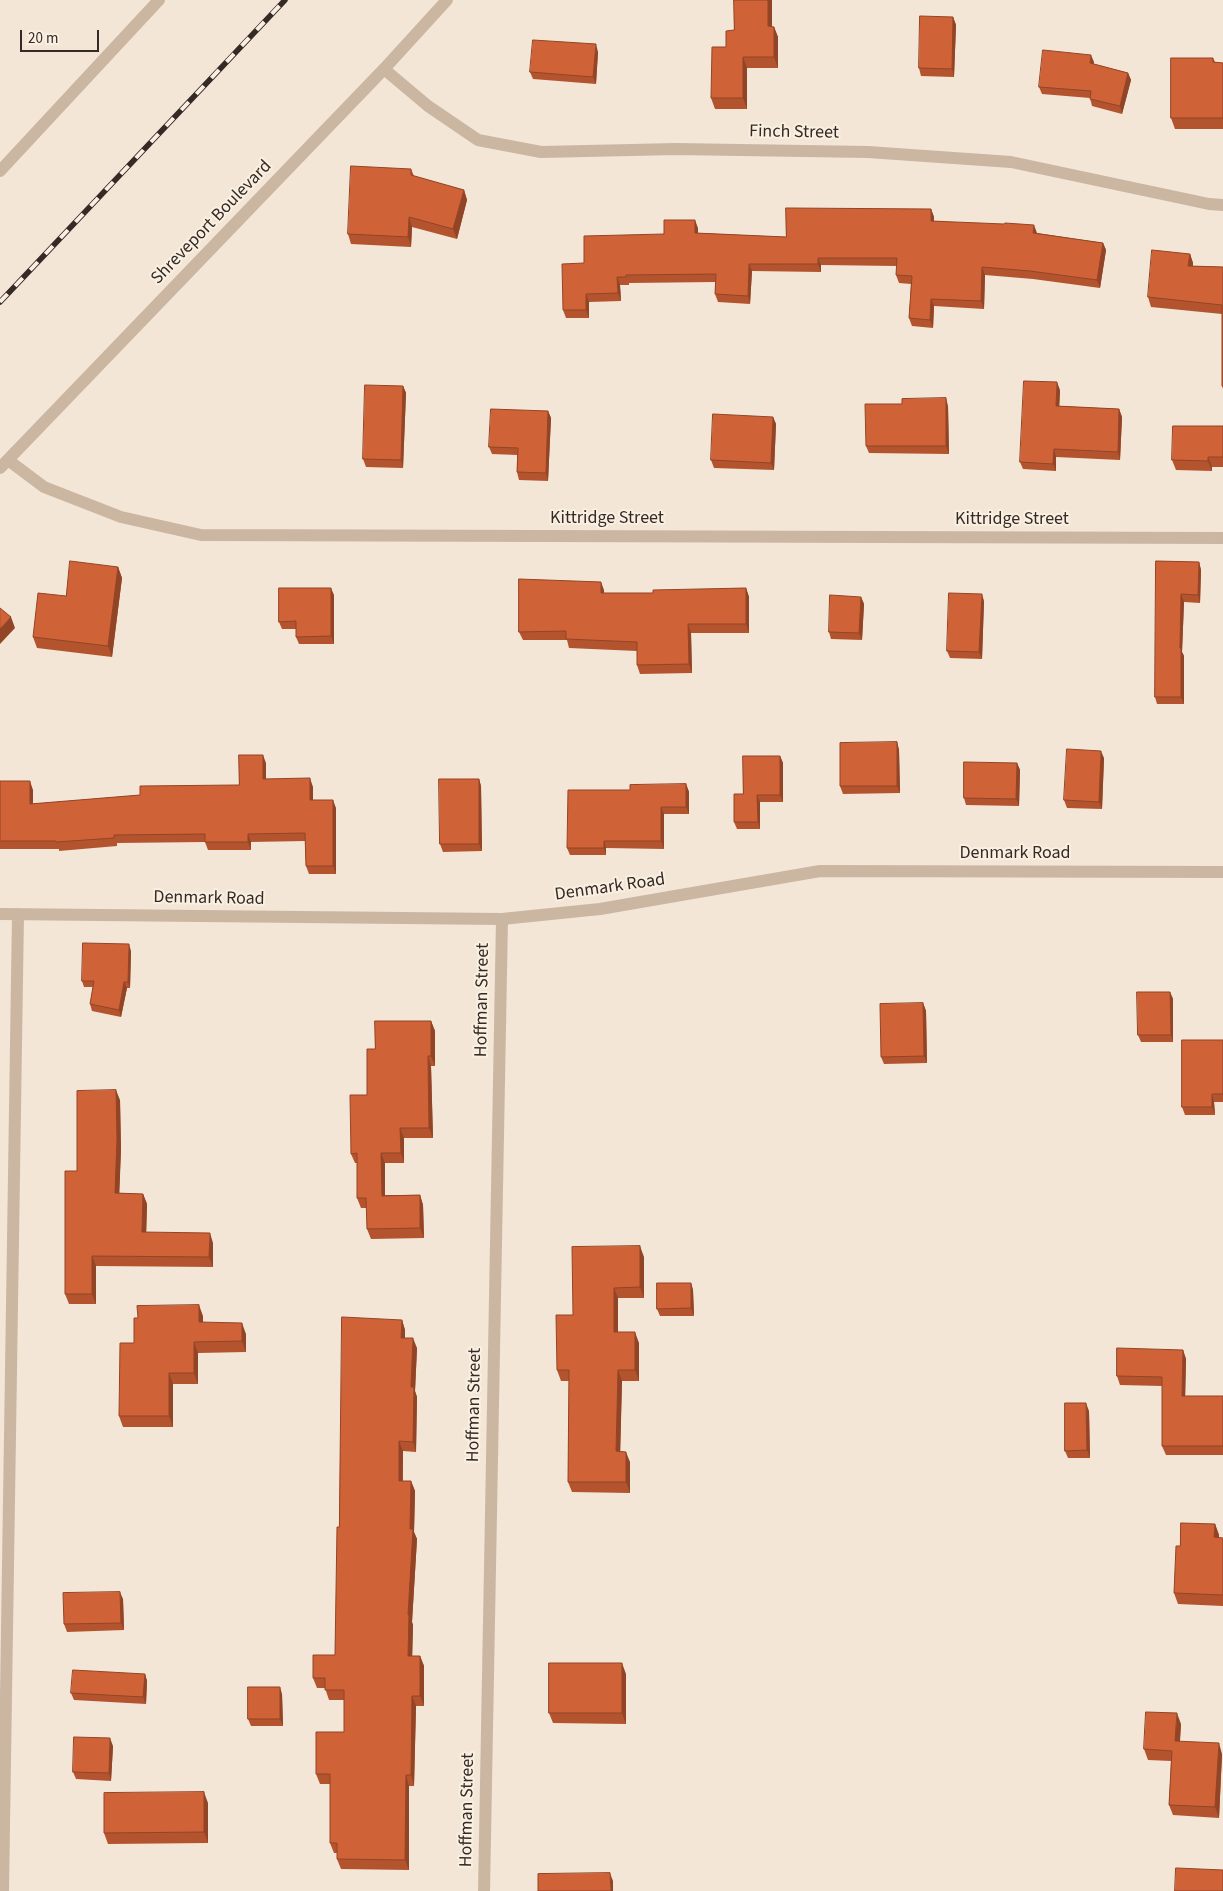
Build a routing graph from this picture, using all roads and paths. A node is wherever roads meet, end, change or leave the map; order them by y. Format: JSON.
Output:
{"nodes":[{"id":1,"x":159,"y":0,"type":"edge"},
{"id":2,"x":448,"y":0,"type":"edge"},
{"id":3,"x":384,"y":69,"type":"junction"},
{"id":4,"x":2,"y":164,"type":"edge"},
{"id":5,"x":1223,"y":204,"type":"edge"},
{"id":6,"x":4,"y":464,"type":"edge"},
{"id":7,"x":1223,"y":538,"type":"edge"},
{"id":8,"x":1223,"y":872,"type":"edge"},
{"id":9,"x":0,"y":914,"type":"edge"},
{"id":10,"x":18,"y":914,"type":"junction"},
{"id":11,"x":502,"y":919,"type":"junction"},
{"id":12,"x":3,"y":1891,"type":"edge"},
{"id":13,"x":484,"y":1891,"type":"edge"}],
"edges":[{"from":1,"to":4,"type":"street"},
{"from":2,"to":3,"type":"street","name":"Shreveport Boulevard"},
{"from":3,"to":5,"type":"street","name":"Finch Street"},
{"from":3,"to":6,"type":"street","name":"Shreveport Boulevard"},
{"from":6,"to":7,"type":"street","name":"Kittridge Street"},
{"from":8,"to":11,"type":"street","name":"Denmark Road"},
{"from":9,"to":10,"type":"street","name":"Denmark Road"},
{"from":10,"to":11,"type":"street","name":"Denmark Road"},
{"from":10,"to":12,"type":"street"},
{"from":11,"to":13,"type":"street","name":"Hoffman Street"}]}
